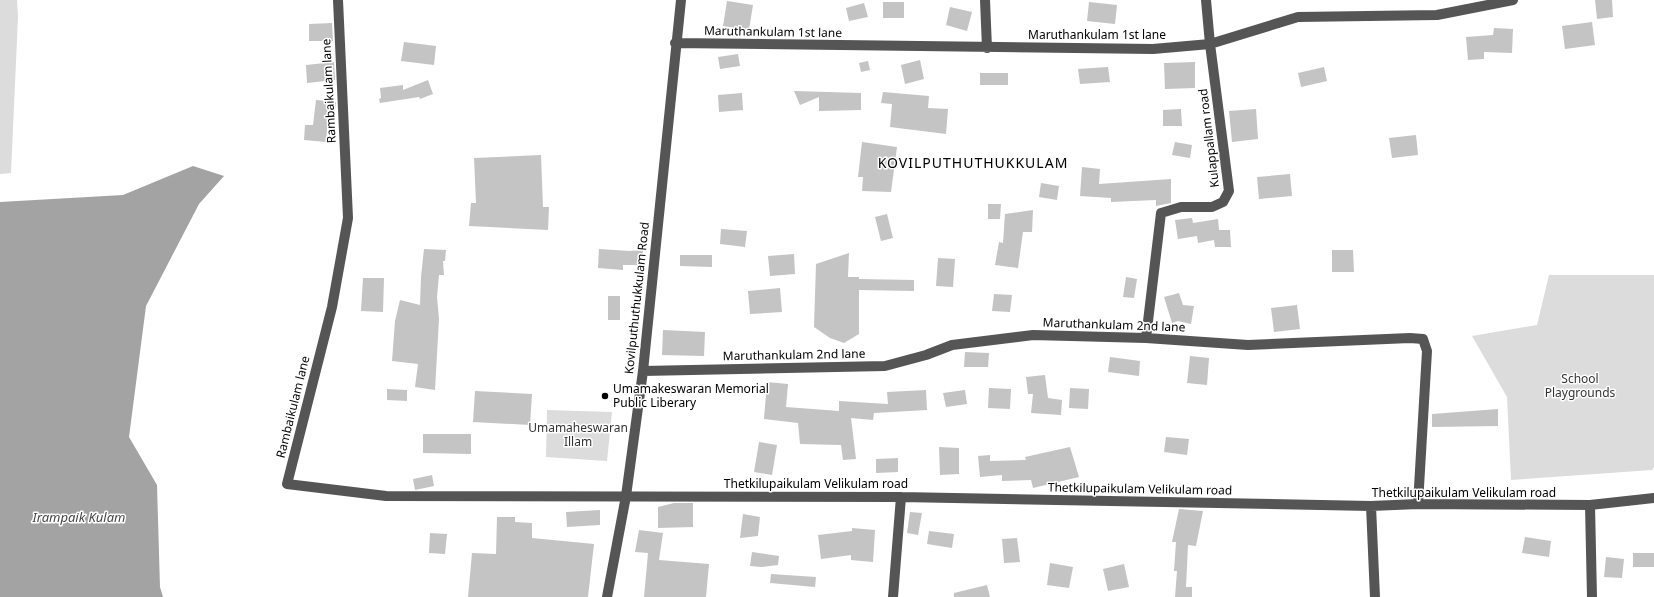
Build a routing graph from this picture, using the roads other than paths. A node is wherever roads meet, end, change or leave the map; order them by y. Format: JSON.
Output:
{"nodes":[{"id":1,"x":338,"y":0,"type":"edge"},
{"id":2,"x":681,"y":0,"type":"edge"},
{"id":3,"x":986,"y":0,"type":"edge"},
{"id":4,"x":1206,"y":0,"type":"edge"},
{"id":5,"x":1513,"y":0,"type":"edge"},
{"id":6,"x":676,"y":43,"type":"junction"},
{"id":7,"x":1210,"y":44,"type":"junction"},
{"id":8,"x":988,"y":48,"type":"junction"},
{"id":9,"x":1146,"y":338,"type":"junction"},
{"id":10,"x":643,"y":371,"type":"junction"},
{"id":11,"x":626,"y":496,"type":"junction"},
{"id":12,"x":900,"y":497,"type":"junction"},
{"id":13,"x":1654,"y":498,"type":"edge"},
{"id":14,"x":1418,"y":504,"type":"junction"},
{"id":15,"x":1590,"y":505,"type":"junction"},
{"id":16,"x":1370,"y":506,"type":"junction"},
{"id":17,"x":607,"y":597,"type":"edge"},
{"id":18,"x":893,"y":597,"type":"edge"},
{"id":19,"x":1375,"y":597,"type":"edge"},
{"id":20,"x":1592,"y":597,"type":"edge"}],
"edges":[{"from":1,"to":11,"type":"street","name":"Rambaikulam lane"},
{"from":2,"to":6,"type":"street","name":"Kovilputhuthukkulam Road"},
{"from":3,"to":8,"type":"street"},
{"from":4,"to":7,"type":"street","name":"Kulappallam road"},
{"from":5,"to":7,"type":"street","name":"Maruthankulam 1st lane"},
{"from":6,"to":8,"type":"street","name":"Maruthankulam 1st lane"},
{"from":6,"to":10,"type":"street","name":"Kovilputhuthukkulam Road"},
{"from":7,"to":8,"type":"street","name":"Maruthankulam 1st lane"},
{"from":7,"to":9,"type":"street","name":"Kulappallam road"},
{"from":9,"to":10,"type":"street","name":"Maruthankulam 2nd lane"},
{"from":9,"to":14,"type":"street","name":"Maruthankulam 2nd lane"},
{"from":10,"to":11,"type":"street","name":"Kovilputhuthukkulam Road"},
{"from":11,"to":12,"type":"street","name":"Thetkilupaikulam Velikulam road"},
{"from":11,"to":17,"type":"street","name":"Kovilputhuthukkulam Road"},
{"from":12,"to":16,"type":"street","name":"Thetkilupaikulam Velikulam road"},
{"from":12,"to":18,"type":"street"},
{"from":13,"to":15,"type":"street","name":"Thetkilupaikulam Velikulam road"},
{"from":14,"to":15,"type":"street","name":"Thetkilupaikulam Velikulam road"},
{"from":14,"to":16,"type":"street","name":"Thetkilupaikulam Velikulam road"},
{"from":15,"to":20,"type":"street"},
{"from":16,"to":19,"type":"street"}]}
